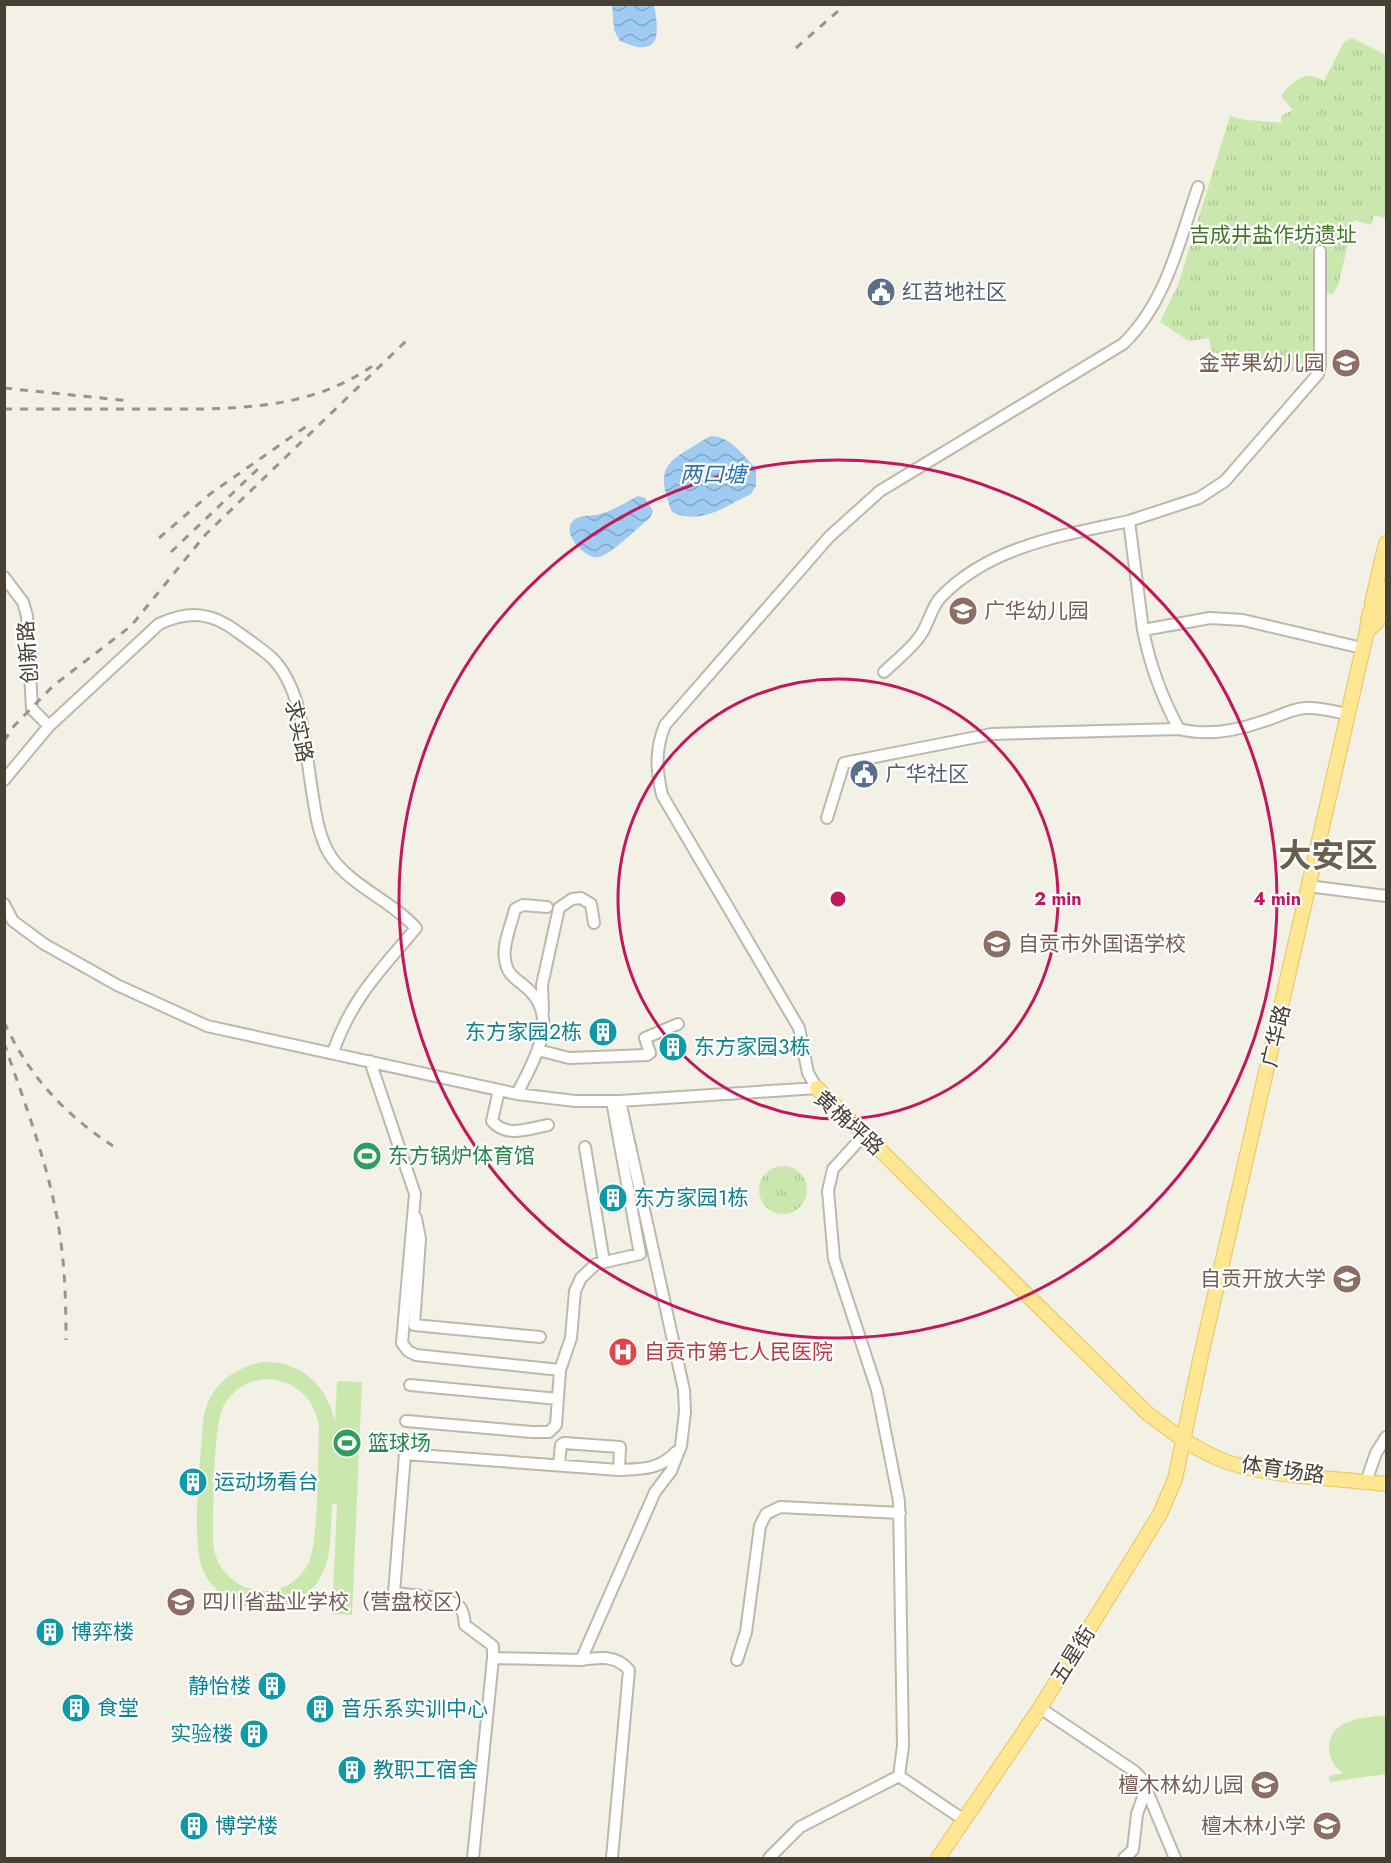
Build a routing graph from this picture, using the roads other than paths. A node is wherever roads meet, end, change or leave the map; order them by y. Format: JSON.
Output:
{"nodes":[{"id":1,"x":1198,"y":186,"type":"dead end"},
{"id":2,"x":1320,"y":250,"type":"dead end"},
{"id":3,"x":1129,"y":521,"type":"junction"},
{"id":4,"x":1386,"y":543,"type":"edge"},
{"id":5,"x":4,"y":577,"type":"edge"},
{"id":6,"x":1386,"y":590,"type":"edge"},
{"id":7,"x":1386,"y":604,"type":"edge"},
{"id":8,"x":1372,"y":606,"type":"junction"},
{"id":9,"x":1377,"y":624,"type":"edge"},
{"id":10,"x":1143,"y":630,"type":"junction"},
{"id":11,"x":1362,"y":648,"type":"junction"},
{"id":12,"x":884,"y":672,"type":"dead end"},
{"id":13,"x":1346,"y":714,"type":"junction"},
{"id":14,"x":49,"y":726,"type":"junction"},
{"id":15,"x":1179,"y":729,"type":"junction"},
{"id":16,"x":4,"y":780,"type":"edge"},
{"id":17,"x":827,"y":818,"type":"dead end"},
{"id":18,"x":1308,"y":886,"type":"junction"},
{"id":19,"x":1386,"y":896,"type":"edge"},
{"id":20,"x":4,"y":903,"type":"edge"},
{"id":21,"x":547,"y":907,"type":"dead end"},
{"id":22,"x":594,"y":923,"type":"dead end"},
{"id":23,"x":543,"y":1011,"type":"junction"},
{"id":24,"x":678,"y":1024,"type":"dead end"},
{"id":25,"x":538,"y":1050,"type":"junction"},
{"id":26,"x":333,"y":1052,"type":"junction"},
{"id":27,"x":370,"y":1061,"type":"junction"},
{"id":28,"x":817,"y":1088,"type":"junction"},
{"id":29,"x":499,"y":1090,"type":"junction"},
{"id":30,"x":517,"y":1094,"type":"junction"},
{"id":31,"x":616,"y":1101,"type":"junction"},
{"id":32,"x":548,"y":1125,"type":"dead end"},
{"id":33,"x":864,"y":1135,"type":"junction"},
{"id":34,"x":585,"y":1147,"type":"dead end"},
{"id":35,"x":414,"y":1208,"type":"junction"},
{"id":36,"x":604,"y":1262,"type":"junction"},
{"id":37,"x":540,"y":1337,"type":"dead end"},
{"id":38,"x":560,"y":1370,"type":"junction"},
{"id":39,"x":410,"y":1385,"type":"dead end"},
{"id":40,"x":558,"y":1399,"type":"junction"},
{"id":41,"x":406,"y":1421,"type":"dead end"},
{"id":42,"x":1386,"y":1437,"type":"edge"},
{"id":43,"x":1184,"y":1440,"type":"junction"},
{"id":44,"x":681,"y":1446,"type":"junction"},
{"id":45,"x":560,"y":1464,"type":"junction"},
{"id":46,"x":619,"y":1470,"type":"junction"},
{"id":47,"x":1366,"y":1482,"type":"junction"},
{"id":48,"x":1386,"y":1484,"type":"edge"},
{"id":49,"x":900,"y":1513,"type":"junction"},
{"id":50,"x":493,"y":1658,"type":"junction"},
{"id":51,"x":581,"y":1659,"type":"junction"},
{"id":52,"x":737,"y":1660,"type":"dead end"},
{"id":53,"x":1040,"y":1708,"type":"junction"},
{"id":54,"x":899,"y":1776,"type":"junction"},
{"id":55,"x":1146,"y":1789,"type":"junction"},
{"id":56,"x":964,"y":1820,"type":"junction"},
{"id":57,"x":473,"y":1858,"type":"edge"},
{"id":58,"x":612,"y":1858,"type":"edge"},
{"id":59,"x":769,"y":1858,"type":"edge"},
{"id":60,"x":938,"y":1858,"type":"edge"},
{"id":61,"x":1124,"y":1858,"type":"edge"},
{"id":62,"x":1175,"y":1858,"type":"edge"}],
"edges":[{"from":1,"to":28,"type":"street"},
{"from":2,"to":3,"type":"street"},
{"from":3,"to":10,"type":"street"},
{"from":3,"to":12,"type":"street"},
{"from":4,"to":8,"type":"main road"},
{"from":5,"to":14,"type":"street","name":"创新路"},
{"from":6,"to":8,"type":"main road"},
{"from":7,"to":9,"type":"main road"},
{"from":8,"to":9,"type":"main road"},
{"from":9,"to":11,"type":"main road","name":"广华路"},
{"from":10,"to":11,"type":"street"},
{"from":10,"to":15,"type":"street"},
{"from":11,"to":13,"type":"main road","name":"广华路"},
{"from":13,"to":15,"type":"street"},
{"from":13,"to":18,"type":"main road","name":"广华路"},
{"from":14,"to":16,"type":"street","name":"求实路"},
{"from":14,"to":26,"type":"street","name":"求实路"},
{"from":15,"to":17,"type":"street"},
{"from":18,"to":19,"type":"street"},
{"from":18,"to":43,"type":"main road","name":"广华路"},
{"from":20,"to":26,"type":"street","name":"黄桷坪路"},
{"from":21,"to":23,"type":"street"},
{"from":22,"to":23,"type":"street"},
{"from":23,"to":25,"type":"street"},
{"from":24,"to":25,"type":"street"},
{"from":25,"to":30,"type":"street"},
{"from":26,"to":27,"type":"street","name":"黄桷坪路"},
{"from":27,"to":29,"type":"street","name":"黄桷坪路"},
{"from":27,"to":35,"type":"street"},
{"from":28,"to":31,"type":"street","name":"黄桷坪路"},
{"from":28,"to":33,"type":"main road","name":"黄桷坪路"},
{"from":29,"to":30,"type":"street","name":"黄桷坪路"},
{"from":29,"to":32,"type":"street"},
{"from":30,"to":31,"type":"street","name":"黄桷坪路"},
{"from":31,"to":36,"type":"street"},
{"from":31,"to":44,"type":"street"},
{"from":33,"to":43,"type":"main road","name":"黄桷坪路"},
{"from":33,"to":49,"type":"street"},
{"from":34,"to":36,"type":"street"},
{"from":35,"to":37,"type":"street"},
{"from":35,"to":38,"type":"street"},
{"from":36,"to":38,"type":"street"},
{"from":38,"to":40,"type":"street"},
{"from":39,"to":40,"type":"street"},
{"from":40,"to":41,"type":"street"},
{"from":42,"to":47,"type":"street"},
{"from":43,"to":47,"type":"main road","name":"体育场路"},
{"from":43,"to":53,"type":"main road","name":"五星街"},
{"from":44,"to":46,"type":"street"},
{"from":44,"to":51,"type":"street"},
{"from":45,"to":46,"type":"street"},
{"from":45,"to":46,"type":"street"},
{"from":45,"to":50,"type":"street"},
{"from":47,"to":48,"type":"main road","name":"体育场路"},
{"from":49,"to":52,"type":"street"},
{"from":49,"to":54,"type":"street"},
{"from":50,"to":51,"type":"street"},
{"from":50,"to":57,"type":"street"},
{"from":51,"to":58,"type":"street"},
{"from":53,"to":55,"type":"street"},
{"from":53,"to":56,"type":"main road","name":"五星街"},
{"from":54,"to":56,"type":"street"},
{"from":54,"to":59,"type":"street"},
{"from":55,"to":61,"type":"street"},
{"from":55,"to":62,"type":"street"},
{"from":56,"to":60,"type":"main road","name":"五星街"}]}
